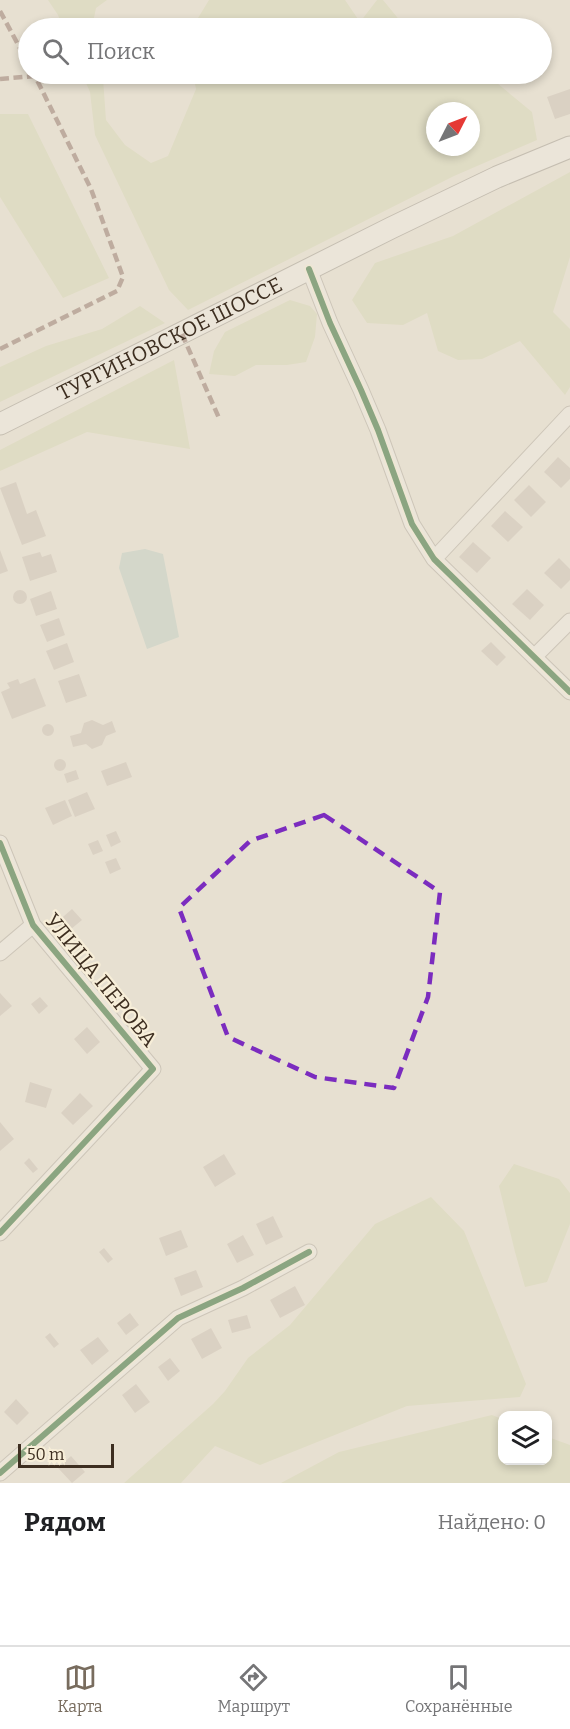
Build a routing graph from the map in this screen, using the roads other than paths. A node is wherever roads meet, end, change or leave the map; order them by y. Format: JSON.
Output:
{"nodes":[{"id":1,"x":570,"y":147,"type":"edge"},
{"id":2,"x":309,"y":269,"type":"junction"},
{"id":3,"x":570,"y":414,"type":"edge"},
{"id":4,"x":0,"y":424,"type":"edge"},
{"id":5,"x":434,"y":559,"type":"junction"},
{"id":6,"x":570,"y":621,"type":"edge"},
{"id":7,"x":534,"y":657,"type":"junction"},
{"id":8,"x":570,"y":692,"type":"edge"},
{"id":9,"x":0,"y":843,"type":"edge"},
{"id":10,"x":33,"y":925,"type":"junction"},
{"id":11,"x":0,"y":953,"type":"edge"},
{"id":12,"x":0,"y":1233,"type":"edge"},
{"id":13,"x":309,"y":1252,"type":"dead end"},
{"id":14,"x":0,"y":1473,"type":"edge"}],
"edges":[{"from":1,"to":2,"type":"main road","name":"ТУРГИНОВСКОЕ ШОССЕ"},
{"from":2,"to":4,"type":"main road","name":"ТУРГИНОВСКОЕ ШОССЕ"},
{"from":2,"to":5,"type":"street"},
{"from":3,"to":5,"type":"street"},
{"from":5,"to":7,"type":"street"},
{"from":6,"to":7,"type":"street"},
{"from":7,"to":8,"type":"street"},
{"from":9,"to":10,"type":"street","name":"УЛИЦА ПЕРОВА"},
{"from":10,"to":11,"type":"street"},
{"from":10,"to":12,"type":"street","name":"УЛИЦА ПЕРОВА"},
{"from":13,"to":14,"type":"street"}]}
